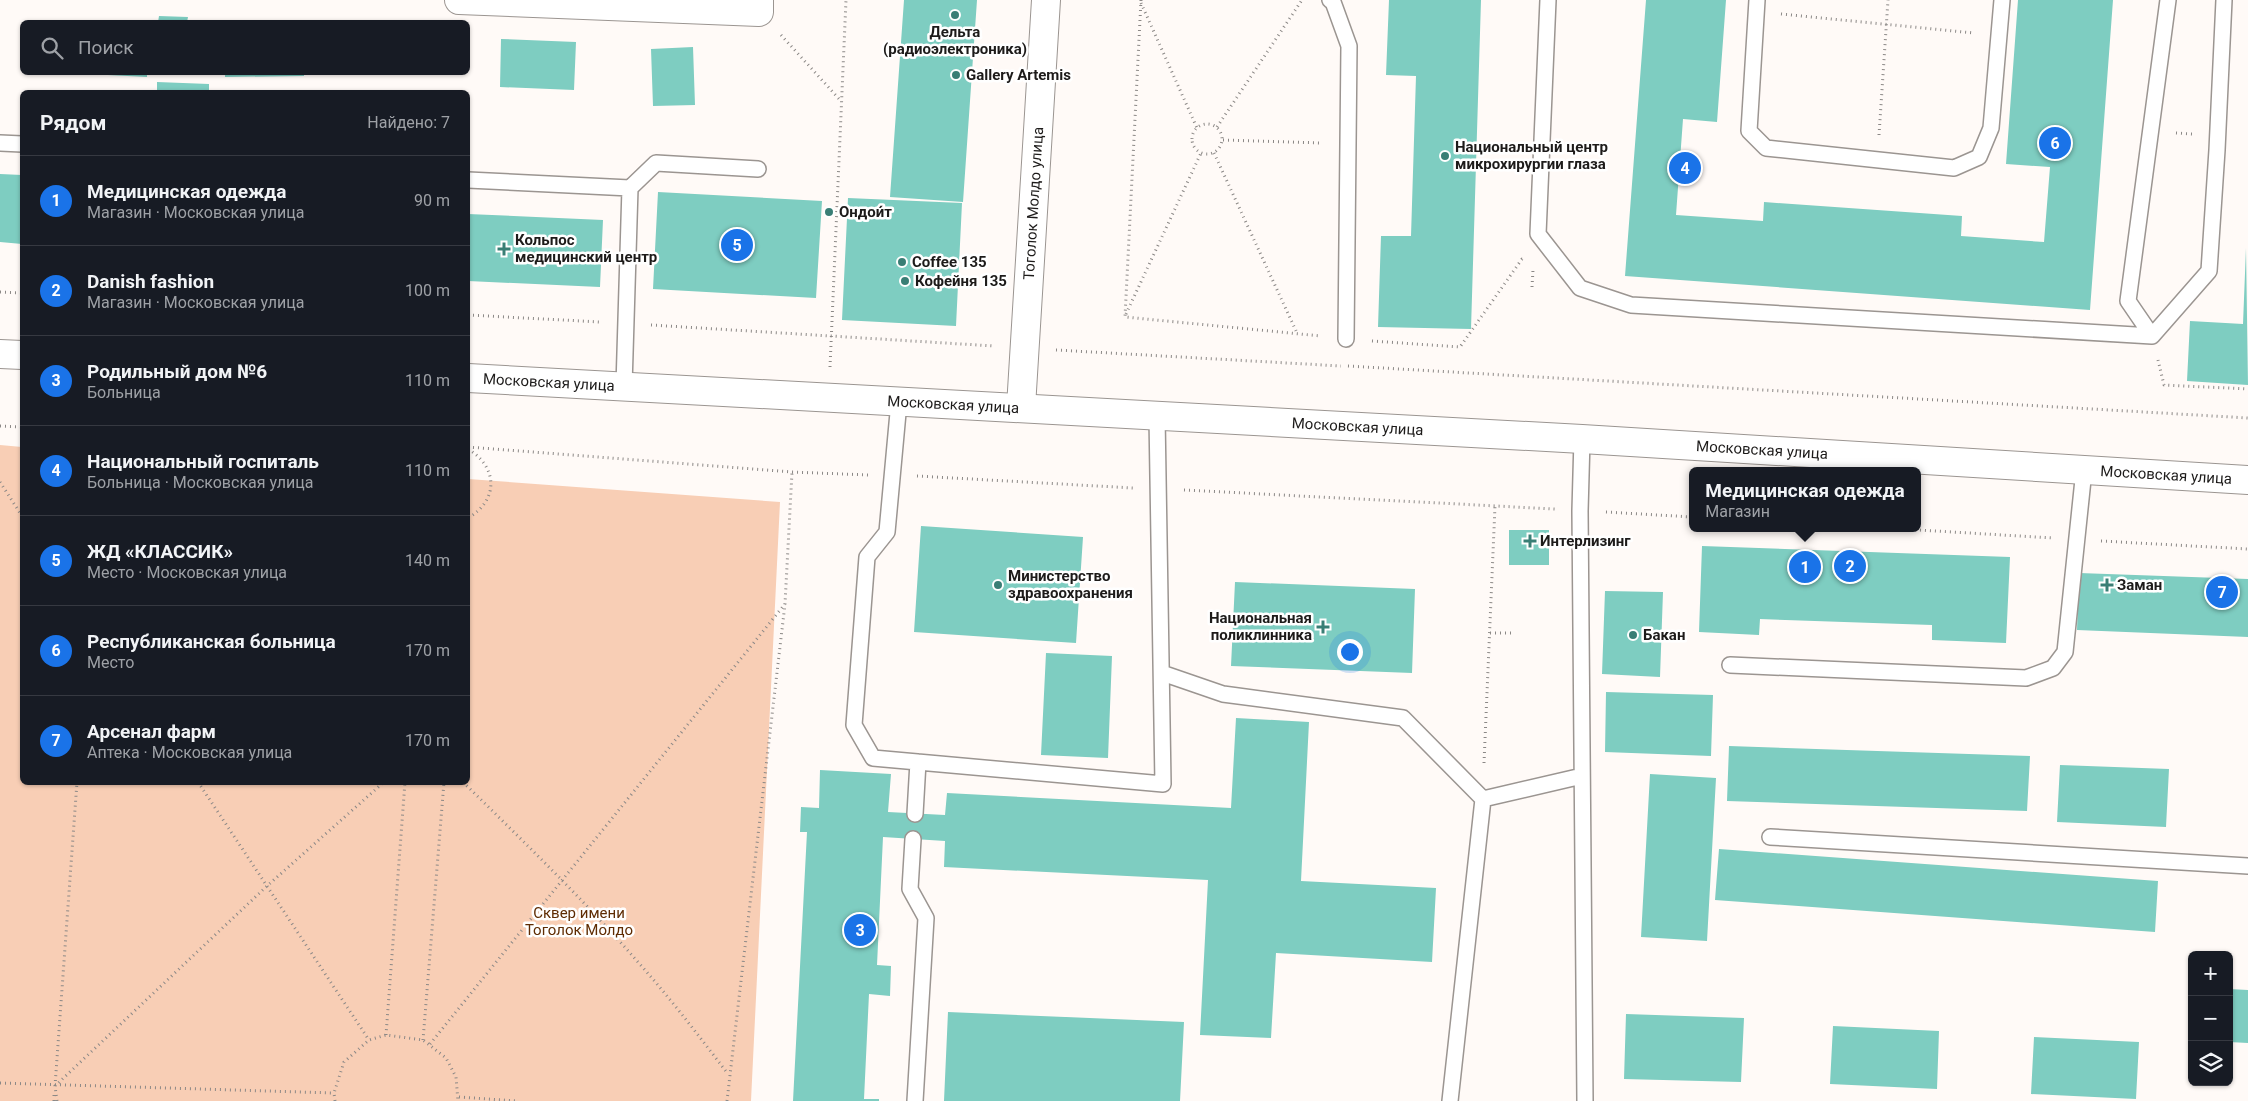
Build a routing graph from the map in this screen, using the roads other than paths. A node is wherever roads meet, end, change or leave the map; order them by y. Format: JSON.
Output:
{"nodes":[{"id":1,"x":459,"y":0,"type":"edge"},
{"id":2,"x":1046,"y":0,"type":"edge"},
{"id":3,"x":1330,"y":0,"type":"edge"},
{"id":4,"x":1548,"y":0,"type":"edge"},
{"id":5,"x":2002,"y":0,"type":"edge"},
{"id":6,"x":2168,"y":0,"type":"edge"},
{"id":7,"x":2224,"y":0,"type":"edge"},
{"id":8,"x":759,"y":6,"type":"edge"},
{"id":9,"x":1756,"y":6,"type":"edge"},
{"id":10,"x":0,"y":143,"type":"edge"},
{"id":11,"x":20,"y":144,"type":"edge"},
{"id":12,"x":758,"y":169,"type":"dead end"},
{"id":13,"x":470,"y":180,"type":"edge"},
{"id":14,"x":630,"y":188,"type":"junction"},
{"id":15,"x":2152,"y":336,"type":"junction"},
{"id":16,"x":1346,"y":339,"type":"road end"},
{"id":17,"x":0,"y":354,"type":"edge"},
{"id":18,"x":20,"y":355,"type":"edge"},
{"id":19,"x":470,"y":378,"type":"edge"},
{"id":20,"x":624,"y":386,"type":"junction"},
{"id":21,"x":899,"y":402,"type":"junction"},
{"id":22,"x":1021,"y":407,"type":"junction"},
{"id":23,"x":1158,"y":416,"type":"junction"},
{"id":24,"x":1582,"y":439,"type":"junction"},
{"id":25,"x":2084,"y":470,"type":"junction"},
{"id":26,"x":2248,"y":480,"type":"edge"},
{"id":27,"x":1730,"y":664,"type":"dead end"},
{"id":28,"x":1162,"y":673,"type":"junction"},
{"id":29,"x":918,"y":762,"type":"junction"},
{"id":30,"x":1582,"y":776,"type":"junction"},
{"id":31,"x":1483,"y":799,"type":"junction"},
{"id":32,"x":915,"y":814,"type":"dead end"},
{"id":33,"x":1770,"y":837,"type":"dead end"},
{"id":34,"x":913,"y":839,"type":"dead end"},
{"id":35,"x":2248,"y":866,"type":"edge"},
{"id":36,"x":916,"y":1101,"type":"edge"},
{"id":37,"x":1450,"y":1101,"type":"edge"},
{"id":38,"x":1585,"y":1101,"type":"edge"}],
"edges":[{"from":1,"to":8,"type":"main road"},
{"from":2,"to":22,"type":"main road","name":"Тоголок Молдо улица"},
{"from":3,"to":16,"type":"lane"},
{"from":4,"to":15,"type":"lane"},
{"from":5,"to":9,"type":"lane"},
{"from":6,"to":15,"type":"lane"},
{"from":7,"to":15,"type":"lane"},
{"from":10,"to":11,"type":"lane"},
{"from":12,"to":14,"type":"lane"},
{"from":13,"to":14,"type":"lane"},
{"from":14,"to":20,"type":"lane"},
{"from":17,"to":18,"type":"main road"},
{"from":19,"to":20,"type":"main road","name":"Московская улица"},
{"from":20,"to":21,"type":"main road","name":"Московская улица"},
{"from":21,"to":22,"type":"main road","name":"Московская улица"},
{"from":21,"to":29,"type":"lane"},
{"from":22,"to":23,"type":"main road","name":"Московская улица"},
{"from":23,"to":24,"type":"main road","name":"Московская улица"},
{"from":23,"to":28,"type":"lane"},
{"from":24,"to":25,"type":"main road","name":"Московская улица"},
{"from":24,"to":30,"type":"lane"},
{"from":25,"to":26,"type":"main road","name":"Московская улица"},
{"from":25,"to":27,"type":"lane"},
{"from":28,"to":29,"type":"lane"},
{"from":28,"to":31,"type":"lane"},
{"from":29,"to":32,"type":"lane"},
{"from":30,"to":31,"type":"lane"},
{"from":30,"to":38,"type":"lane"},
{"from":31,"to":37,"type":"lane"},
{"from":33,"to":35,"type":"lane"},
{"from":34,"to":36,"type":"lane"}]}
